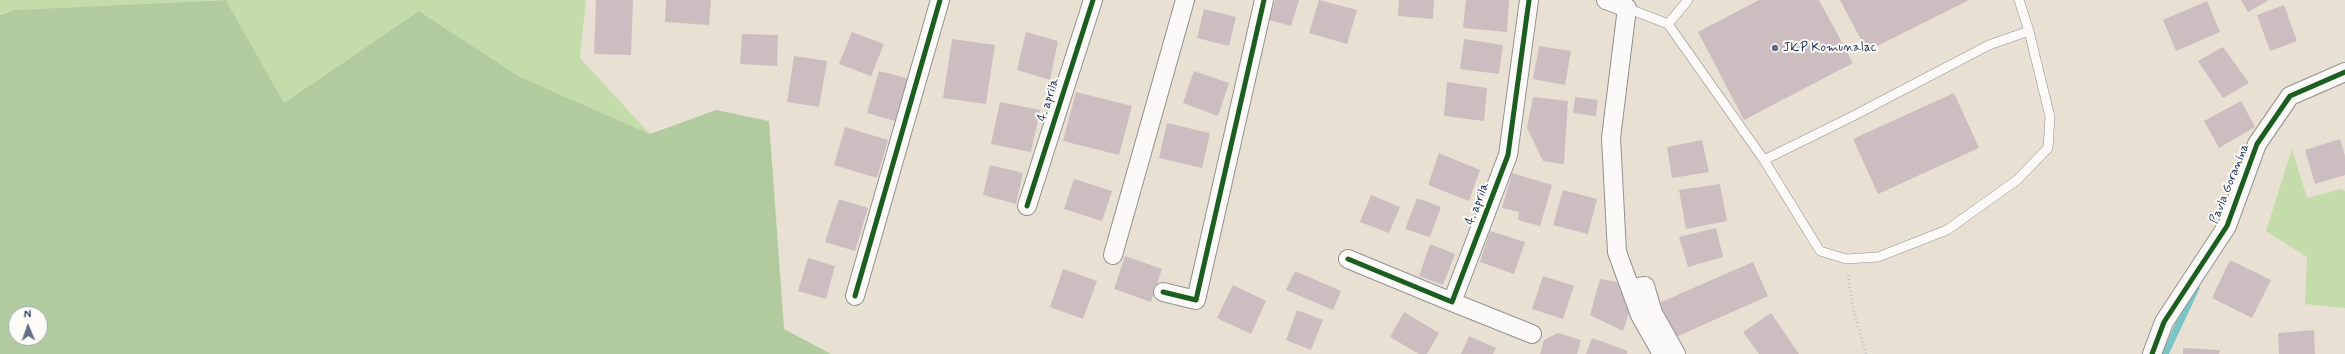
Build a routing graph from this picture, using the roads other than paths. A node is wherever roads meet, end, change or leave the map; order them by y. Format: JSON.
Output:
{"nodes":[{"id":1,"x":940,"y":0,"type":"edge"},
{"id":2,"x":1092,"y":0,"type":"edge"},
{"id":3,"x":1185,"y":0,"type":"edge"},
{"id":4,"x":1264,"y":0,"type":"edge"},
{"id":5,"x":1529,"y":0,"type":"edge"},
{"id":6,"x":1606,"y":0,"type":"edge"},
{"id":7,"x":1688,"y":0,"type":"edge"},
{"id":8,"x":2020,"y":0,"type":"edge"},
{"id":9,"x":1628,"y":4,"type":"edge"},
{"id":10,"x":1668,"y":24,"type":"junction"},
{"id":11,"x":2029,"y":31,"type":"junction"},
{"id":12,"x":2345,"y":72,"type":"edge"},
{"id":13,"x":1764,"y":160,"type":"junction"},
{"id":14,"x":1027,"y":206,"type":"dead end"},
{"id":15,"x":1113,"y":255,"type":"dead end"},
{"id":16,"x":1348,"y":259,"type":"dead end"},
{"id":17,"x":1631,"y":288,"type":"junction"},
{"id":18,"x":1163,"y":292,"type":"dead end"},
{"id":19,"x":856,"y":296,"type":"dead end"},
{"id":20,"x":1452,"y":302,"type":"junction"},
{"id":21,"x":1532,"y":334,"type":"dead end"},
{"id":22,"x":1662,"y":354,"type":"edge"},
{"id":23,"x":1676,"y":354,"type":"edge"},
{"id":24,"x":2152,"y":354,"type":"edge"}],
"edges":[{"from":1,"to":19,"type":"street"},
{"from":2,"to":14,"type":"street","name":"4. aprila"},
{"from":3,"to":15,"type":"street"},
{"from":4,"to":18,"type":"street"},
{"from":5,"to":20,"type":"street","name":"4. aprila"},
{"from":6,"to":9,"type":"street"},
{"from":7,"to":10,"type":"lane"},
{"from":8,"to":11,"type":"lane"},
{"from":9,"to":10,"type":"lane"},
{"from":9,"to":17,"type":"street"},
{"from":10,"to":13,"type":"lane"},
{"from":11,"to":13,"type":"lane"},
{"from":11,"to":13,"type":"lane"},
{"from":12,"to":24,"type":"street","name":"Pavla Goranina"},
{"from":16,"to":20,"type":"street"},
{"from":17,"to":22,"type":"street"},
{"from":17,"to":23,"type":"street"},
{"from":20,"to":21,"type":"street"}]}
